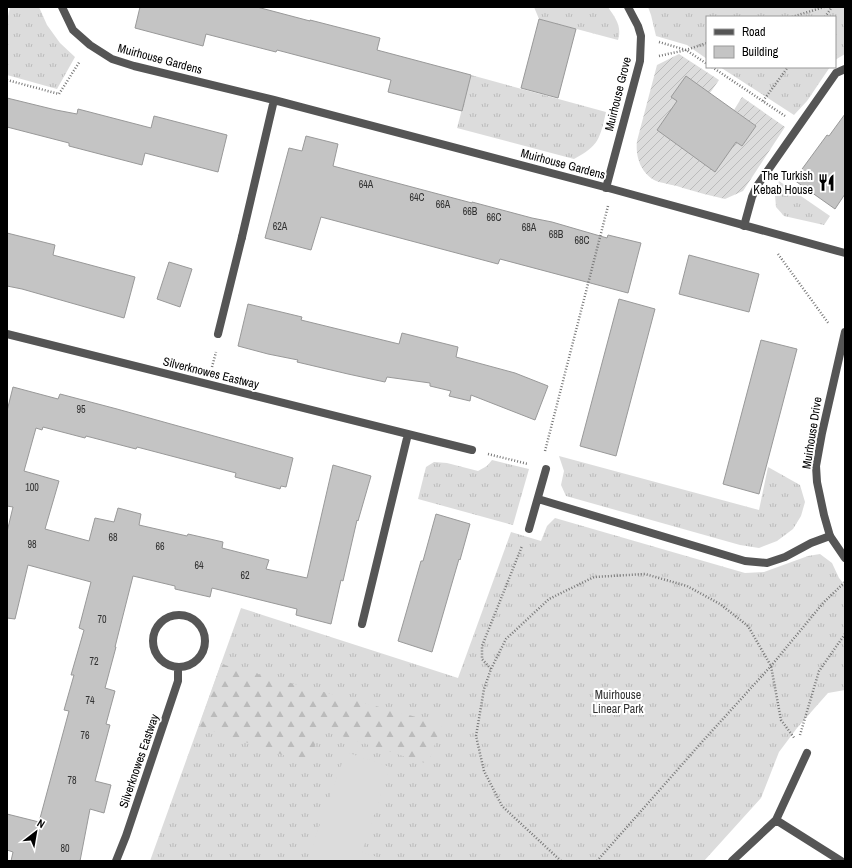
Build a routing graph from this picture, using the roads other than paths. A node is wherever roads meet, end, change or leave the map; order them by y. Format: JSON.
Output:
{"nodes":[{"id":1,"x":62,"y":7,"type":"edge"},
{"id":2,"x":628,"y":7,"type":"edge"},
{"id":3,"x":845,"y":69,"type":"edge"},
{"id":4,"x":274,"y":100,"type":"junction"},
{"id":5,"x":609,"y":189,"type":"junction"},
{"id":6,"x":744,"y":226,"type":"junction"},
{"id":7,"x":845,"y":253,"type":"edge"},
{"id":8,"x":845,"y":332,"type":"edge"},
{"id":9,"x":7,"y":334,"type":"edge"},
{"id":10,"x":218,"y":334,"type":"road end"},
{"id":11,"x":408,"y":434,"type":"junction"},
{"id":12,"x":472,"y":450,"type":"road end"},
{"id":13,"x":546,"y":469,"type":"road end"},
{"id":14,"x":538,"y":499,"type":"junction"},
{"id":15,"x":529,"y":529,"type":"road end"},
{"id":16,"x":830,"y":536,"type":"junction"},
{"id":17,"x":845,"y":558,"type":"edge"},
{"id":18,"x":362,"y":624,"type":"dead end"},
{"id":19,"x":178,"y":667,"type":"junction"},
{"id":20,"x":807,"y":754,"type":"road end"},
{"id":21,"x":776,"y":820,"type":"junction"},
{"id":22,"x":116,"y":861,"type":"edge"},
{"id":23,"x":732,"y":861,"type":"edge"},
{"id":24,"x":841,"y":861,"type":"edge"}],
"edges":[{"from":1,"to":4,"type":"street","name":"Muirhouse Gardens"},
{"from":2,"to":5,"type":"street","name":"Muirhouse Grove"},
{"from":3,"to":6,"type":"street"},
{"from":4,"to":5,"type":"street","name":"Muirhouse Gardens"},
{"from":4,"to":10,"type":"street"},
{"from":5,"to":6,"type":"street","name":"Muirhouse Gardens"},
{"from":6,"to":7,"type":"street","name":"Muirhouse Gardens"},
{"from":8,"to":16,"type":"street","name":"Muirhouse Drive"},
{"from":9,"to":11,"type":"street","name":"Silverknowes Eastway"},
{"from":11,"to":12,"type":"street","name":"Silverknowes Eastway"},
{"from":11,"to":18,"type":"street"},
{"from":13,"to":14,"type":"street"},
{"from":14,"to":15,"type":"street"},
{"from":14,"to":16,"type":"street"},
{"from":16,"to":17,"type":"street","name":"Muirhouse Drive"},
{"from":19,"to":19,"type":"street"},
{"from":19,"to":22,"type":"street","name":"Silverknowes Eastway"},
{"from":20,"to":21,"type":"street"},
{"from":21,"to":23,"type":"street"},
{"from":21,"to":24,"type":"street"}]}
